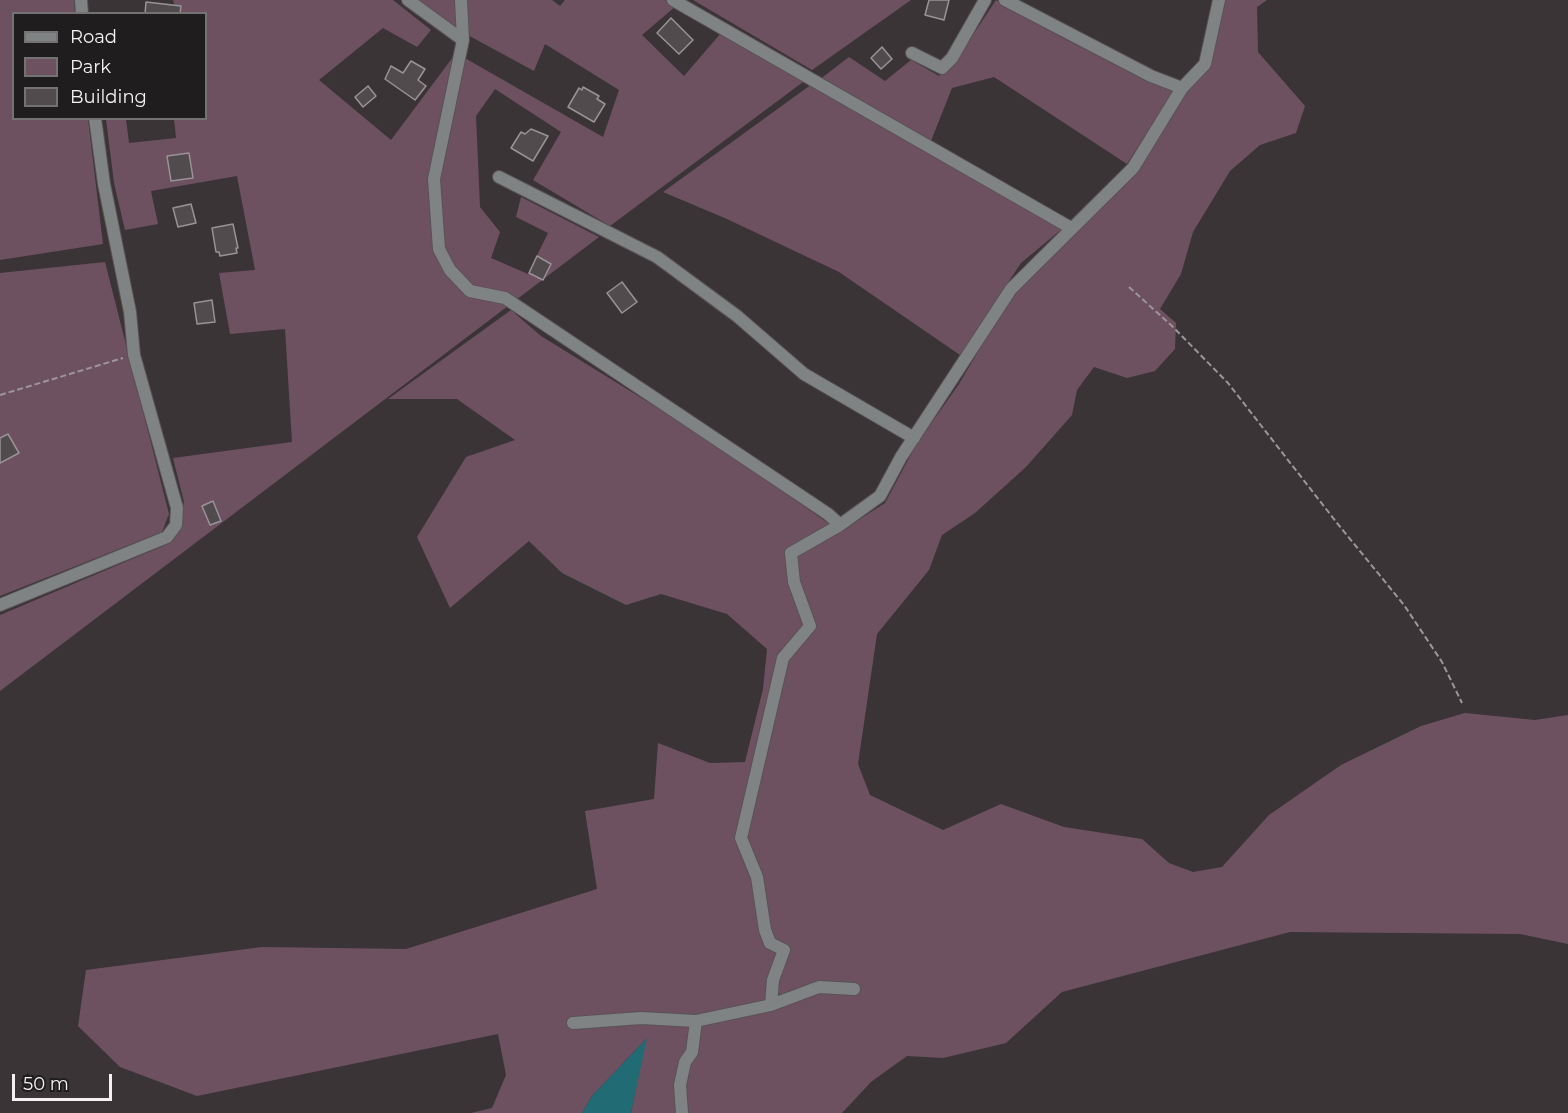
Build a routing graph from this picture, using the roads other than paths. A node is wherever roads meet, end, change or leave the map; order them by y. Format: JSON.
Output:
{"nodes":[{"id":1,"x":408,"y":0,"type":"edge"},
{"id":2,"x":462,"y":0,"type":"edge"},
{"id":3,"x":673,"y":0,"type":"edge"},
{"id":4,"x":985,"y":0,"type":"edge"},
{"id":5,"x":1005,"y":0,"type":"edge"},
{"id":6,"x":1219,"y":0,"type":"edge"},
{"id":7,"x":463,"y":40,"type":"junction"},
{"id":8,"x":912,"y":53,"type":"dead end"},
{"id":9,"x":1182,"y":88,"type":"junction"},
{"id":10,"x":95,"y":120,"type":"edge"},
{"id":11,"x":500,"y":177,"type":"dead end"},
{"id":12,"x":1071,"y":228,"type":"junction"},
{"id":13,"x":914,"y":438,"type":"junction"},
{"id":14,"x":840,"y":525,"type":"junction"},
{"id":15,"x":0,"y":605,"type":"edge"},
{"id":16,"x":854,"y":989,"type":"dead end"},
{"id":17,"x":771,"y":1005,"type":"junction"},
{"id":18,"x":696,"y":1021,"type":"junction"},
{"id":19,"x":573,"y":1023,"type":"dead end"},
{"id":20,"x":682,"y":1113,"type":"edge"}],
"edges":[{"from":1,"to":7,"type":"street"},
{"from":2,"to":7,"type":"street"},
{"from":3,"to":12,"type":"street"},
{"from":4,"to":8,"type":"street"},
{"from":5,"to":9,"type":"street"},
{"from":6,"to":9,"type":"street"},
{"from":7,"to":14,"type":"street"},
{"from":9,"to":12,"type":"street"},
{"from":10,"to":15,"type":"street"},
{"from":11,"to":13,"type":"street"},
{"from":12,"to":13,"type":"street"},
{"from":13,"to":14,"type":"street"},
{"from":14,"to":17,"type":"street"},
{"from":16,"to":17,"type":"street"},
{"from":17,"to":18,"type":"street"},
{"from":18,"to":19,"type":"street"},
{"from":18,"to":20,"type":"street"}]}
